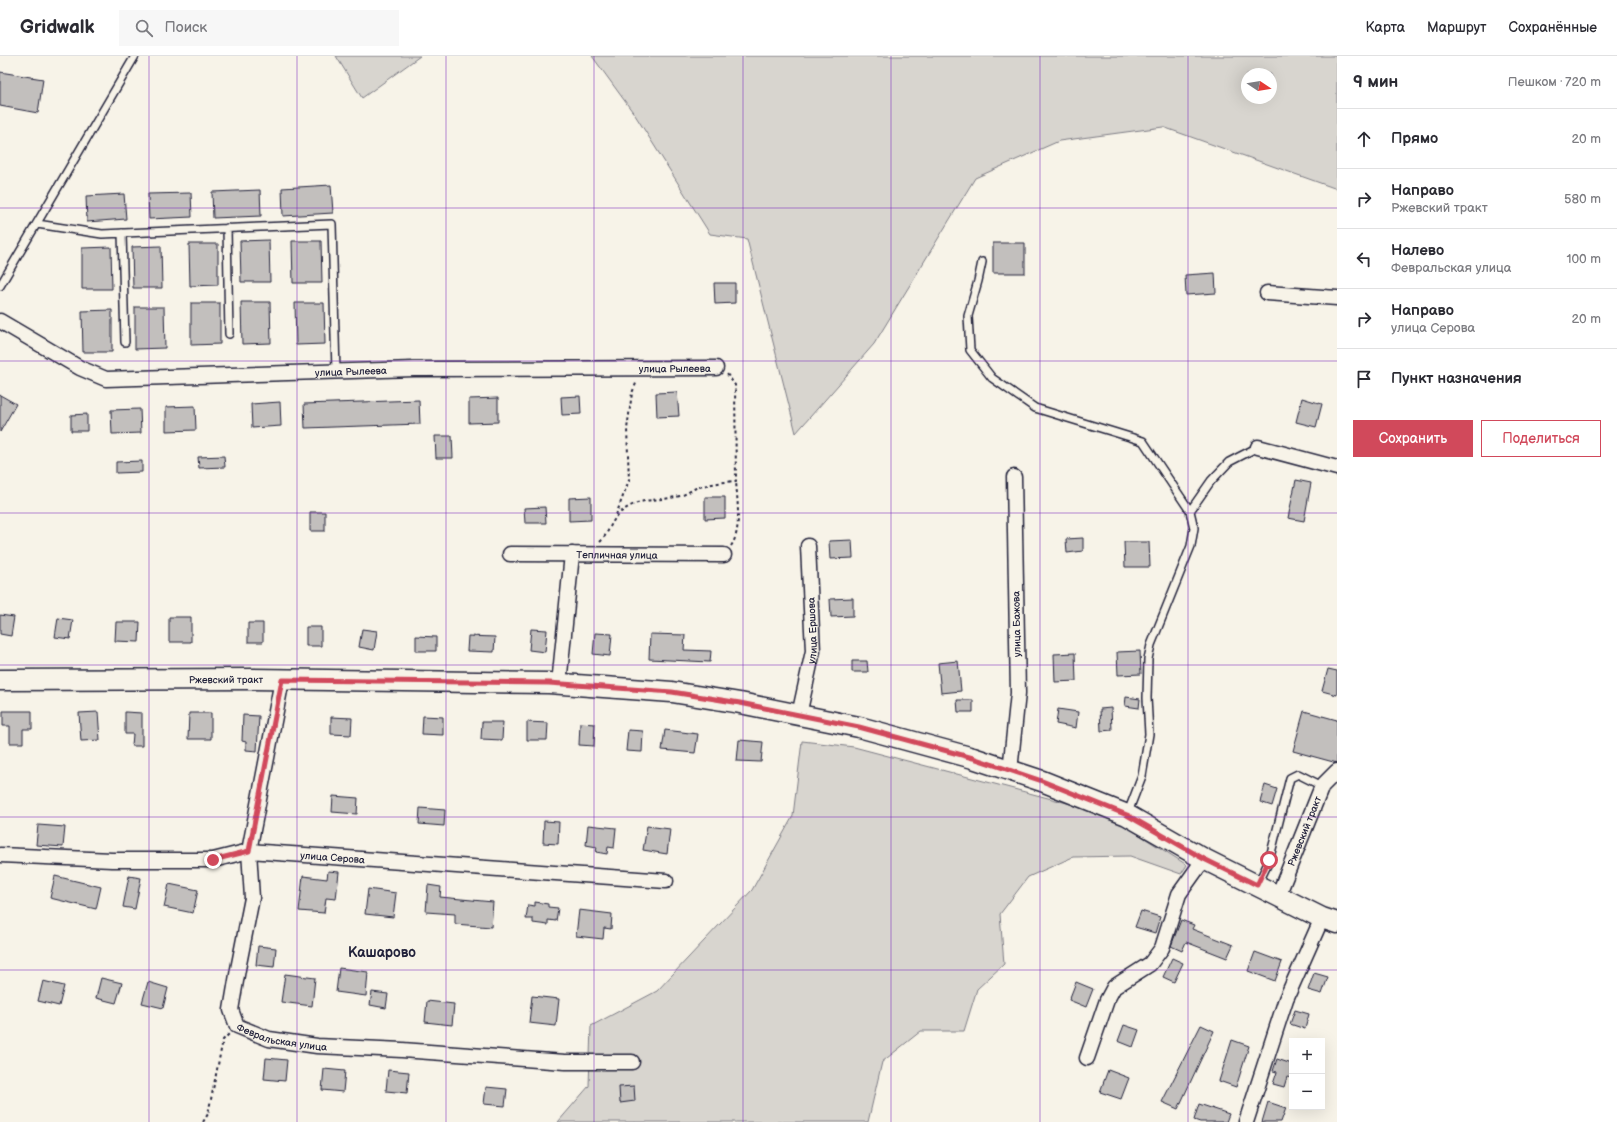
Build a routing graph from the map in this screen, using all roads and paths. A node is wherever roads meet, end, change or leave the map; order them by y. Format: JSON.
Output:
{"nodes":[{"id":1,"x":135,"y":56,"type":"edge"},
{"id":2,"x":37,"y":224,"type":"junction"},
{"id":3,"x":227,"y":228,"type":"junction"},
{"id":4,"x":122,"y":233,"type":"junction"},
{"id":5,"x":982,"y":262,"type":"dead end"},
{"id":6,"x":0,"y":286,"type":"edge"},
{"id":7,"x":1267,"y":293,"type":"dead end"},
{"id":8,"x":1337,"y":298,"type":"edge"},
{"id":9,"x":0,"y":322,"type":"edge"},
{"id":10,"x":229,"y":334,"type":"dead end"},
{"id":11,"x":125,"y":342,"type":"dead end"},
{"id":12,"x":716,"y":368,"type":"joint"},
{"id":13,"x":643,"y":369,"type":"junction"},
{"id":14,"x":336,"y":372,"type":"junction"},
{"id":15,"x":1258,"y":447,"type":"joint"},
{"id":16,"x":1337,"y":468,"type":"edge"},
{"id":17,"x":1014,"y":477,"type":"dead end"},
{"id":18,"x":736,"y":481,"type":"junction"},
{"id":19,"x":1190,"y":512,"type":"junction"},
{"id":20,"x":615,"y":518,"type":"junction"},
{"id":21,"x":808,"y":546,"type":"dead end"},
{"id":22,"x":510,"y":554,"type":"dead end"},
{"id":23,"x":572,"y":554,"type":"junction"},
{"id":24,"x":590,"y":554,"type":"junction"},
{"id":25,"x":724,"y":555,"type":"joint"},
{"id":26,"x":0,"y":680,"type":"edge"},
{"id":27,"x":282,"y":680,"type":"junction"},
{"id":28,"x":559,"y":684,"type":"junction"},
{"id":29,"x":799,"y":715,"type":"junction"},
{"id":30,"x":1010,"y":771,"type":"junction"},
{"id":31,"x":1337,"y":771,"type":"edge"},
{"id":32,"x":1322,"y":786,"type":"junction"},
{"id":33,"x":1127,"y":815,"type":"junction"},
{"id":34,"x":249,"y":851,"type":"junction"},
{"id":35,"x":0,"y":855,"type":"edge"},
{"id":36,"x":1204,"y":859,"type":"junction"},
{"id":37,"x":666,"y":881,"type":"dead end"},
{"id":38,"x":1257,"y":885,"type":"junction"},
{"id":39,"x":1278,"y":896,"type":"junction"},
{"id":40,"x":1330,"y":920,"type":"edge"},
{"id":41,"x":237,"y":1026,"type":"junction"},
{"id":42,"x":1087,"y":1058,"type":"dead end"},
{"id":43,"x":632,"y":1062,"type":"dead end"},
{"id":44,"x":203,"y":1122,"type":"edge"},
{"id":45,"x":1246,"y":1122,"type":"edge"}],
"edges":[{"from":1,"to":2,"type":"lane"},
{"from":2,"to":4,"type":"lane"},
{"from":2,"to":6,"type":"lane"},
{"from":3,"to":4,"type":"lane"},
{"from":3,"to":10,"type":"lane"},
{"from":3,"to":14,"type":"lane"},
{"from":4,"to":11,"type":"lane"},
{"from":5,"to":19,"type":"lane"},
{"from":7,"to":8,"type":"street"},
{"from":9,"to":14,"type":"street","name":"улица Рылеева"},
{"from":12,"to":13,"type":"street","name":"улица Рылеева"},
{"from":12,"to":18,"type":"path"},
{"from":13,"to":14,"type":"street","name":"улица Рылеева"},
{"from":13,"to":20,"type":"path"},
{"from":15,"to":16,"type":"street"},
{"from":15,"to":19,"type":"lane"},
{"from":17,"to":30,"type":"street","name":"улица Бажова"},
{"from":18,"to":20,"type":"path"},
{"from":18,"to":25,"type":"path"},
{"from":19,"to":33,"type":"lane"},
{"from":20,"to":24,"type":"path"},
{"from":21,"to":29,"type":"street","name":"улица Ершова"},
{"from":22,"to":23,"type":"street","name":"Тепличная улица"},
{"from":23,"to":24,"type":"street","name":"Тепличная улица"},
{"from":23,"to":28,"type":"street"},
{"from":24,"to":25,"type":"street","name":"Тепличная улица"},
{"from":26,"to":27,"type":"main road","name":"Ржевский тракт"},
{"from":27,"to":28,"type":"main road","name":"Ржевский тракт"},
{"from":27,"to":34,"type":"street","name":"Февральская улица"},
{"from":28,"to":29,"type":"main road","name":"Ржевский тракт"},
{"from":29,"to":30,"type":"main road","name":"Ржевский тракт"},
{"from":30,"to":33,"type":"main road","name":"Ржевский тракт"},
{"from":31,"to":32,"type":"street","name":"Ржевский тракт"},
{"from":32,"to":38,"type":"lane"},
{"from":32,"to":39,"type":"street","name":"Ржевский тракт"},
{"from":33,"to":36,"type":"main road","name":"Ржевский тракт"},
{"from":34,"to":35,"type":"street","name":"улица Серова"},
{"from":34,"to":37,"type":"street","name":"улица Серова"},
{"from":34,"to":41,"type":"street","name":"Февральская улица"},
{"from":36,"to":38,"type":"main road","name":"Ржевский тракт"},
{"from":36,"to":42,"type":"street"},
{"from":38,"to":39,"type":"main road","name":"Ржевский тракт"},
{"from":39,"to":40,"type":"main road","name":"Ржевский тракт"},
{"from":40,"to":45,"type":"street"},
{"from":41,"to":43,"type":"street","name":"Февральская улица"},
{"from":41,"to":44,"type":"path"}]}
